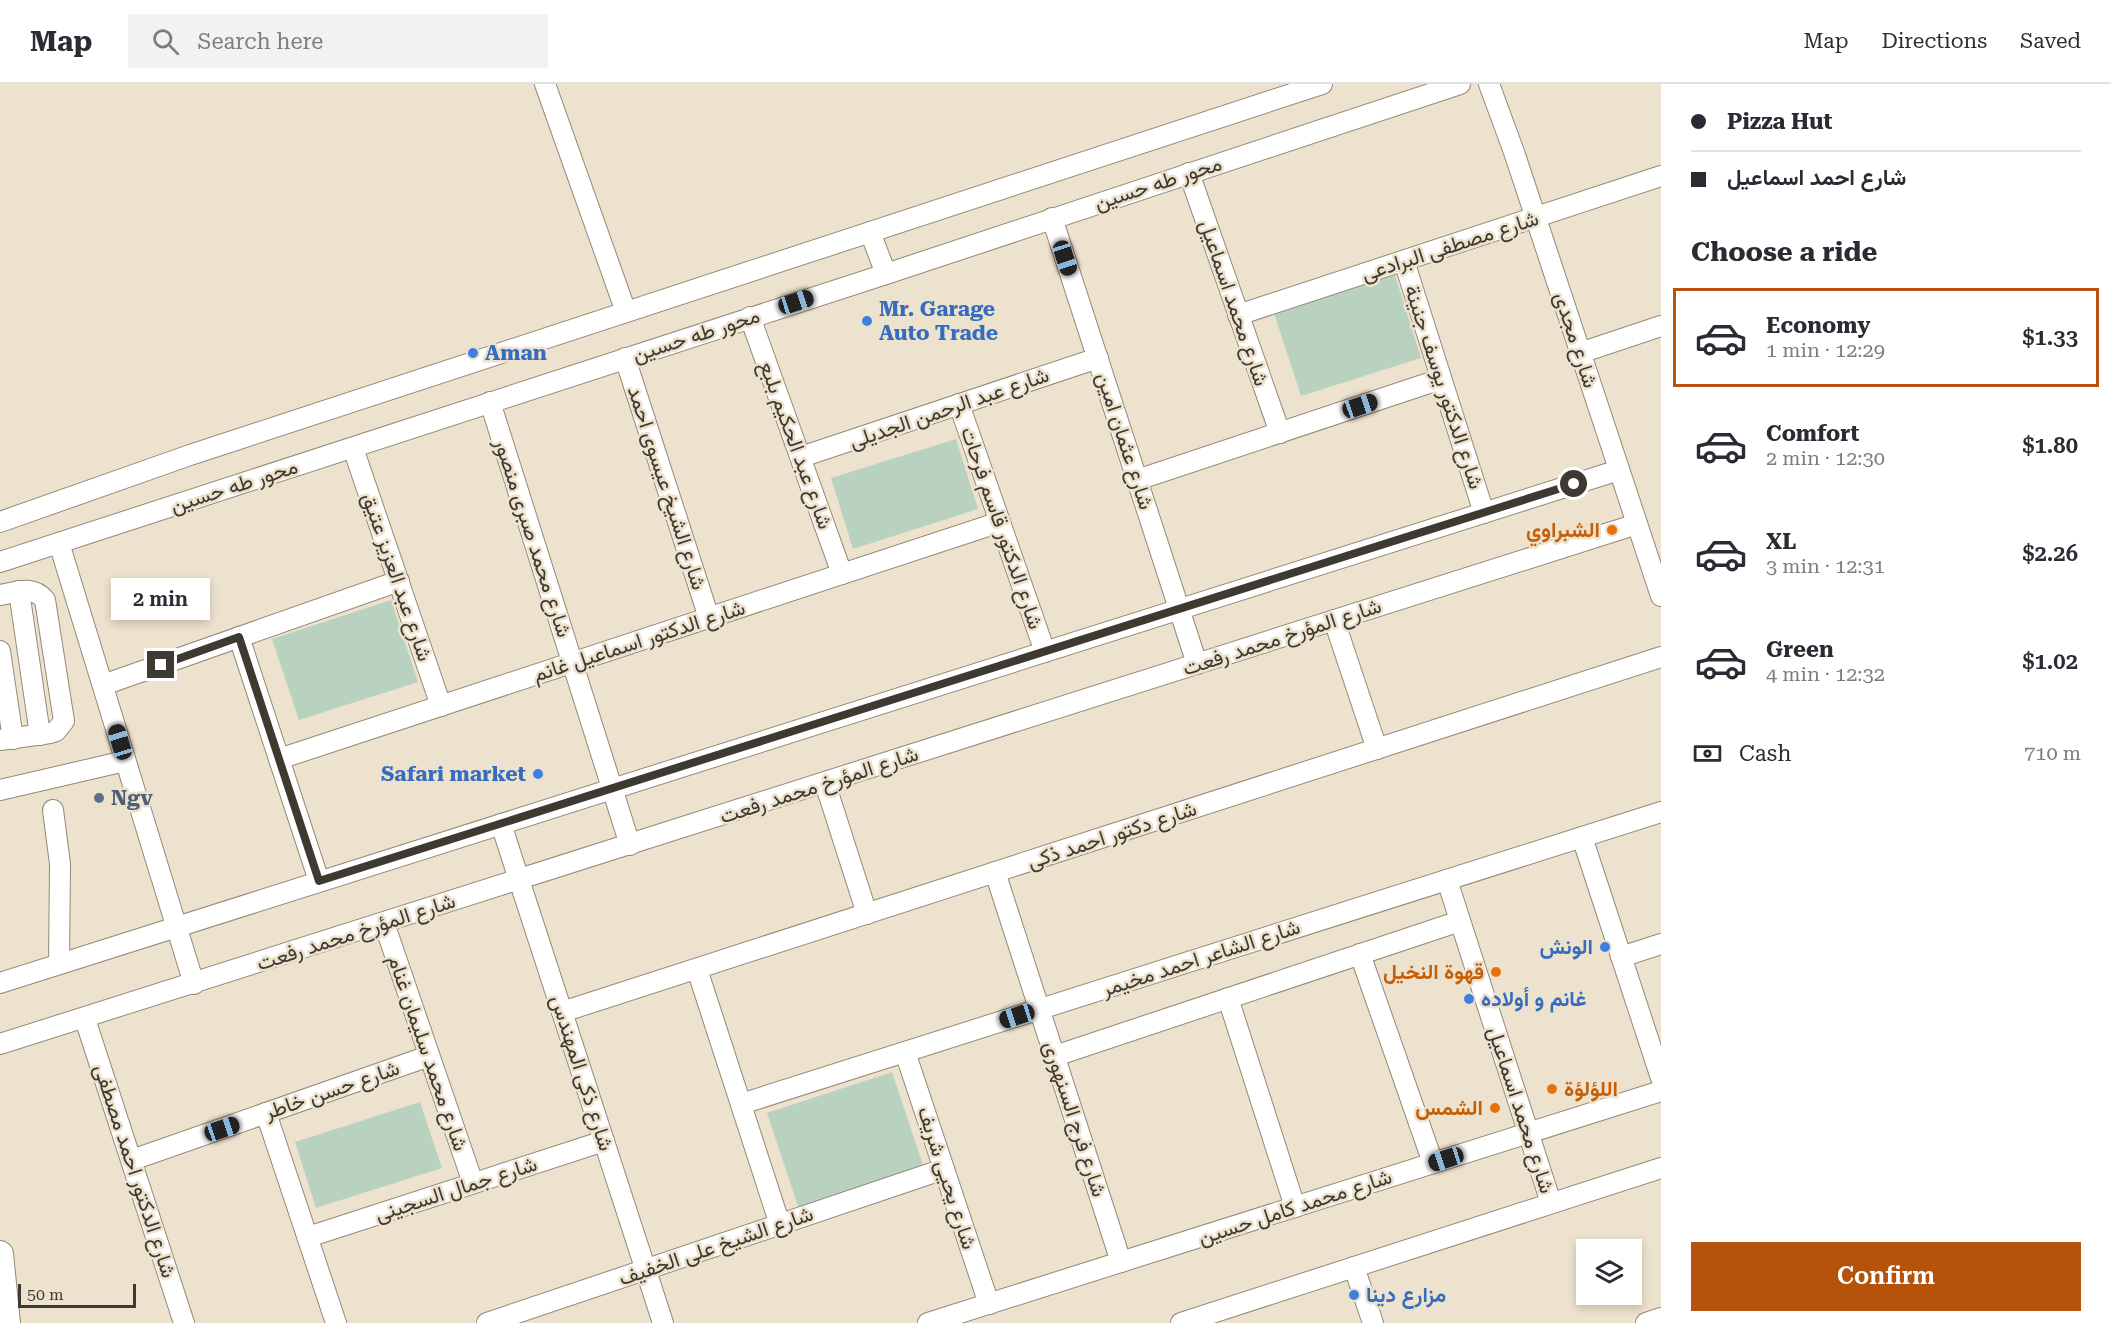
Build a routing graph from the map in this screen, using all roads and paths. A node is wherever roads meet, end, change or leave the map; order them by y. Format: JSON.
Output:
{"nodes":[{"id":1,"x":545,"y":84,"type":"edge"},
{"id":2,"x":1322,"y":84,"type":"edge"},
{"id":3,"x":1460,"y":84,"type":"edge"},
{"id":4,"x":1489,"y":84,"type":"edge"},
{"id":5,"x":1189,"y":173,"type":"junction"},
{"id":6,"x":1661,"y":176,"type":"edge"},
{"id":7,"x":1052,"y":218,"type":"junction"},
{"id":8,"x":1535,"y":218,"type":"junction"},
{"id":9,"x":870,"y":232,"type":"junction"},
{"id":10,"x":1404,"y":261,"type":"junction"},
{"id":11,"x":886,"y":274,"type":"junction"},
{"id":12,"x":626,"y":312,"type":"junction"},
{"id":13,"x":1238,"y":315,"type":"junction"},
{"id":14,"x":750,"y":316,"type":"junction"},
{"id":15,"x":1661,"y":326,"type":"edge"},
{"id":16,"x":1580,"y":353,"type":"junction"},
{"id":17,"x":625,"y":358,"type":"junction"},
{"id":18,"x":1098,"y":358,"type":"junction"},
{"id":19,"x":1441,"y":378,"type":"junction"},
{"id":20,"x":490,"y":402,"type":"junction"},
{"id":21,"x":959,"y":404,"type":"junction"},
{"id":22,"x":1280,"y":433,"type":"junction"},
{"id":23,"x":353,"y":447,"type":"junction"},
{"id":24,"x":801,"y":458,"type":"junction"},
{"id":25,"x":1619,"y":470,"type":"junction"},
{"id":26,"x":1137,"y":480,"type":"junction"},
{"id":27,"x":1484,"y":513,"type":"junction"},
{"id":28,"x":0,"y":522,"type":"edge"},
{"id":29,"x":1000,"y":522,"type":"junction"},
{"id":30,"x":1637,"y":524,"type":"junction"},
{"id":31,"x":59,"y":543,"type":"junction"},
{"id":32,"x":0,"y":562,"type":"edge"},
{"id":33,"x":842,"y":574,"type":"junction"},
{"id":34,"x":399,"y":581,"type":"junction"},
{"id":35,"x":9,"y":593,"type":"edge"},
{"id":36,"x":1661,"y":596,"type":"edge"},
{"id":37,"x":1179,"y":609,"type":"junction"},
{"id":38,"x":709,"y":618,"type":"junction"},
{"id":39,"x":1334,"y":620,"type":"junction"},
{"id":40,"x":239,"y":637,"type":"junction"},
{"id":41,"x":0,"y":651,"type":"edge"},
{"id":42,"x":1045,"y":652,"type":"junction"},
{"id":43,"x":1661,"y":657,"type":"edge"},
{"id":44,"x":573,"y":663,"type":"junction"},
{"id":45,"x":1197,"y":664,"type":"junction"},
{"id":46,"x":102,"y":686,"type":"junction"},
{"id":47,"x":441,"y":706,"type":"junction"},
{"id":48,"x":6,"y":739,"type":"edge"},
{"id":49,"x":1377,"y":749,"type":"junction"},
{"id":50,"x":279,"y":759,"type":"junction"},
{"id":51,"x":125,"y":761,"type":"junction"},
{"id":52,"x":825,"y":783,"type":"junction"},
{"id":53,"x":612,"y":789,"type":"junction"},
{"id":54,"x":0,"y":790,"type":"edge"},
{"id":55,"x":53,"y":810,"type":"dead end"},
{"id":56,"x":1661,"y":812,"type":"edge"},
{"id":57,"x":501,"y":824,"type":"junction"},
{"id":58,"x":1582,"y":837,"type":"junction"},
{"id":59,"x":630,"y":845,"type":"junction"},
{"id":60,"x":995,"y":872,"type":"junction"},
{"id":61,"x":519,"y":880,"type":"junction"},
{"id":62,"x":1447,"y":880,"type":"junction"},
{"id":63,"x":319,"y":881,"type":"junction"},
{"id":64,"x":867,"y":914,"type":"junction"},
{"id":65,"x":1460,"y":921,"type":"junction"},
{"id":66,"x":384,"y":923,"type":"junction"},
{"id":67,"x":176,"y":927,"type":"junction"},
{"id":68,"x":1661,"y":944,"type":"edge"},
{"id":69,"x":1360,"y":954,"type":"junction"},
{"id":70,"x":1621,"y":957,"type":"junction"},
{"id":71,"x":59,"y":964,"type":"junction"},
{"id":72,"x":697,"y":969,"type":"junction"},
{"id":73,"x":0,"y":983,"type":"edge"},
{"id":74,"x":194,"y":984,"type":"junction"},
{"id":75,"x":1228,"y":998,"type":"junction"},
{"id":76,"x":1039,"y":1009,"type":"junction"},
{"id":77,"x":562,"y":1012,"type":"junction"},
{"id":78,"x":85,"y":1018,"type":"junction"},
{"id":79,"x":0,"y":1044,"type":"edge"},
{"id":80,"x":905,"y":1052,"type":"junction"},
{"id":81,"x":429,"y":1056,"type":"junction"},
{"id":82,"x":1054,"y":1056,"type":"junction"},
{"id":83,"x":1661,"y":1078,"type":"edge"},
{"id":84,"x":1661,"y":1091,"type":"edge"},
{"id":85,"x":741,"y":1104,"type":"junction"},
{"id":86,"x":266,"y":1113,"type":"junction"},
{"id":87,"x":1528,"y":1133,"type":"junction"},
{"id":88,"x":604,"y":1141,"type":"junction"},
{"id":89,"x":132,"y":1160,"type":"junction"},
{"id":90,"x":1433,"y":1163,"type":"junction"},
{"id":91,"x":1661,"y":1168,"type":"edge"},
{"id":92,"x":944,"y":1169,"type":"junction"},
{"id":93,"x":472,"y":1184,"type":"junction"},
{"id":94,"x":1551,"y":1203,"type":"junction"},
{"id":95,"x":1295,"y":1207,"type":"junction"},
{"id":96,"x":780,"y":1225,"type":"junction"},
{"id":97,"x":308,"y":1237,"type":"junction"},
{"id":98,"x":0,"y":1254,"type":"edge"},
{"id":99,"x":1121,"y":1262,"type":"junction"},
{"id":100,"x":1354,"y":1267,"type":"junction"},
{"id":101,"x":645,"y":1270,"type":"junction"},
{"id":102,"x":989,"y":1304,"type":"junction"},
{"id":103,"x":1661,"y":1318,"type":"edge"},
{"id":104,"x":6,"y":1323,"type":"edge"},
{"id":105,"x":184,"y":1323,"type":"edge"},
{"id":106,"x":336,"y":1323,"type":"edge"},
{"id":107,"x":487,"y":1323,"type":"edge"},
{"id":108,"x":663,"y":1323,"type":"edge"},
{"id":109,"x":928,"y":1323,"type":"edge"},
{"id":110,"x":1181,"y":1323,"type":"edge"},
{"id":111,"x":1373,"y":1323,"type":"edge"},
{"id":112,"x":1646,"y":1323,"type":"edge"}],
"edges":[{"from":1,"to":12,"type":"street"},
{"from":2,"to":9,"type":"street","name":"محور طه حسين"},
{"from":3,"to":5,"type":"street","name":"محور طه حسين"},
{"from":4,"to":8,"type":"street","name":"شارع مجدى"},
{"from":5,"to":7,"type":"street","name":"محور طه حسين"},
{"from":5,"to":13,"type":"street","name":"شارع محمد اسماعيل"},
{"from":6,"to":8,"type":"street","name":"شارع مصطفى البرادعى"},
{"from":7,"to":11,"type":"street","name":"محور طه حسين"},
{"from":7,"to":18,"type":"street","name":"شارع عثمان امين"},
{"from":8,"to":10,"type":"street","name":"شارع مصطفى البرادعى"},
{"from":8,"to":16,"type":"street","name":"شارع مجدى"},
{"from":9,"to":11,"type":"street"},
{"from":9,"to":12,"type":"street","name":"محور طه حسين"},
{"from":10,"to":13,"type":"street","name":"شارع مصطفى البرادعى"},
{"from":10,"to":19,"type":"street","name":"شارع الدكتور يوسف جنينة"},
{"from":11,"to":14,"type":"street","name":"محور طه حسين"},
{"from":12,"to":28,"type":"street","name":"محور طه حسين"},
{"from":13,"to":22,"type":"street","name":"شارع محمد اسماعيل"},
{"from":14,"to":17,"type":"street","name":"محور طه حسين"},
{"from":14,"to":24,"type":"street","name":"شارع عبد الحكيم بلبع"},
{"from":15,"to":16,"type":"street"},
{"from":16,"to":25,"type":"street","name":"شارع مجدى"},
{"from":17,"to":20,"type":"street","name":"محور طه حسين"},
{"from":17,"to":38,"type":"street","name":"شارع الشيخ عيسوى احمد"},
{"from":18,"to":21,"type":"street","name":"شارع عبد الرحمن الجديلى"},
{"from":18,"to":26,"type":"street","name":"شارع عثمان امين"},
{"from":19,"to":22,"type":"street"},
{"from":19,"to":27,"type":"street","name":"شارع الدكتور يوسف جنينة"},
{"from":20,"to":23,"type":"street","name":"محور طه حسين"},
{"from":20,"to":44,"type":"street","name":"شارع محمد صبرى منصور"},
{"from":21,"to":24,"type":"street","name":"شارع عبد الرحمن الجديلى"},
{"from":21,"to":29,"type":"street","name":"شارع الدكتور قاسم فرحات"},
{"from":22,"to":26,"type":"street"},
{"from":23,"to":31,"type":"street","name":"محور طه حسين"},
{"from":23,"to":34,"type":"street","name":"شارع عبد العزيز عتيق"},
{"from":24,"to":33,"type":"street","name":"شارع عبد الحكيم بلبع"},
{"from":25,"to":27,"type":"street"},
{"from":25,"to":30,"type":"street","name":"شارع مجدى"},
{"from":26,"to":37,"type":"street","name":"شارع عثمان امين"},
{"from":27,"to":37,"type":"street"},
{"from":29,"to":33,"type":"street","name":"شارع الدكتور اسماعيل غانم"},
{"from":29,"to":42,"type":"street","name":"شارع الدكتور قاسم فرحات"},
{"from":30,"to":36,"type":"street","name":"شارع مجدى"},
{"from":30,"to":39,"type":"street","name":"شارع المؤرخ محمد رفعت"},
{"from":31,"to":32,"type":"street","name":"محور طه حسين"},
{"from":31,"to":46,"type":"street"},
{"from":33,"to":38,"type":"street","name":"شارع الدكتور اسماعيل غانم"},
{"from":34,"to":40,"type":"street"},
{"from":34,"to":47,"type":"street","name":"شارع عبد العزيز عتيق"},
{"from":35,"to":48,"type":"street"},
{"from":37,"to":42,"type":"street"},
{"from":37,"to":45,"type":"street","name":"شارع عثمان امين"},
{"from":38,"to":44,"type":"street","name":"شارع الدكتور اسماعيل غانم"},
{"from":39,"to":45,"type":"street","name":"شارع المؤرخ محمد رفعت"},
{"from":39,"to":49,"type":"street"},
{"from":40,"to":46,"type":"street"},
{"from":40,"to":50,"type":"street"},
{"from":41,"to":48,"type":"street"},
{"from":42,"to":53,"type":"street"},
{"from":43,"to":49,"type":"street","name":"شارع دكتور احمد ذكى"},
{"from":44,"to":47,"type":"street","name":"شارع الدكتور اسماعيل غانم"},
{"from":44,"to":53,"type":"street","name":"شارع محمد صبرى منصور"},
{"from":45,"to":52,"type":"street","name":"شارع المؤرخ محمد رفعت"},
{"from":46,"to":51,"type":"street"},
{"from":47,"to":50,"type":"street","name":"شارع الدكتور اسماعيل غانم"},
{"from":49,"to":60,"type":"street","name":"شارع دكتور احمد ذكى"},
{"from":50,"to":63,"type":"street"},
{"from":51,"to":54,"type":"street"},
{"from":51,"to":67,"type":"street"},
{"from":52,"to":59,"type":"street","name":"شارع المؤرخ محمد رفعت"},
{"from":52,"to":64,"type":"street"},
{"from":53,"to":57,"type":"street"},
{"from":53,"to":59,"type":"street","name":"شارع محمد صبرى منصور"},
{"from":55,"to":71,"type":"street"},
{"from":56,"to":58,"type":"street","name":"شارع الشاعر احمد مخيمر"},
{"from":57,"to":61,"type":"street","name":"شارع ذكى المهندس"},
{"from":57,"to":63,"type":"street"},
{"from":58,"to":62,"type":"street","name":"شارع الشاعر احمد مخيمر"},
{"from":58,"to":70,"type":"street"},
{"from":59,"to":61,"type":"street","name":"شارع المؤرخ محمد رفعت"},
{"from":60,"to":64,"type":"street","name":"شارع دكتور احمد ذكى"},
{"from":60,"to":76,"type":"street","name":"شارع فرج السنهورى"},
{"from":61,"to":66,"type":"street","name":"شارع المؤرخ محمد رفعت"},
{"from":61,"to":77,"type":"street","name":"شارع ذكى المهندس"},
{"from":62,"to":65,"type":"street","name":"شارع محمد اسماعيل"},
{"from":62,"to":76,"type":"street","name":"شارع الشاعر احمد مخيمر"},
{"from":63,"to":67,"type":"street"},
{"from":64,"to":72,"type":"street","name":"شارع دكتور احمد ذكى"},
{"from":65,"to":69,"type":"street"},
{"from":65,"to":87,"type":"street","name":"شارع محمد اسماعيل"},
{"from":66,"to":74,"type":"street","name":"شارع المؤرخ محمد رفعت"},
{"from":66,"to":81,"type":"street","name":"شارع محمد سليمان غنام"},
{"from":67,"to":71,"type":"street"},
{"from":67,"to":74,"type":"street"},
{"from":68,"to":70,"type":"street"},
{"from":69,"to":75,"type":"street"},
{"from":69,"to":90,"type":"street"},
{"from":70,"to":83,"type":"street"},
{"from":71,"to":73,"type":"street"},
{"from":72,"to":77,"type":"street","name":"شارع دكتور احمد ذكى"},
{"from":72,"to":85,"type":"street"},
{"from":74,"to":78,"type":"street","name":"شارع المؤرخ محمد رفعت"},
{"from":75,"to":82,"type":"street"},
{"from":75,"to":95,"type":"street"},
{"from":76,"to":80,"type":"street","name":"شارع الشاعر احمد مخيمر"},
{"from":76,"to":82,"type":"street","name":"شارع فرج السنهورى"},
{"from":77,"to":88,"type":"street","name":"شارع ذكى المهندس"},
{"from":78,"to":79,"type":"street","name":"شارع المؤرخ محمد رفعت"},
{"from":78,"to":89,"type":"street","name":"شارع الدكتور احمد مصطفى"},
{"from":80,"to":85,"type":"street","name":"شارع الشاعر احمد مخيمر"},
{"from":80,"to":92,"type":"street","name":"شارع يحيى شريف"},
{"from":81,"to":86,"type":"street","name":"شارع حسن خاطر"},
{"from":81,"to":93,"type":"street","name":"شارع محمد سليمان غنام"},
{"from":82,"to":99,"type":"street","name":"شارع فرج السنهورى"},
{"from":84,"to":87,"type":"street","name":"شارع محمد كامل حسين"},
{"from":85,"to":96,"type":"street"},
{"from":86,"to":89,"type":"street","name":"شارع حسن خاطر"},
{"from":86,"to":97,"type":"street"},
{"from":87,"to":90,"type":"street","name":"شارع محمد كامل حسين"},
{"from":87,"to":94,"type":"street","name":"شارع محمد اسماعيل"},
{"from":88,"to":93,"type":"street","name":"شارع جمال السجينى"},
{"from":88,"to":101,"type":"street","name":"شارع ذكى المهندس"},
{"from":89,"to":105,"type":"street","name":"شارع الدكتور احمد مصطفى"},
{"from":90,"to":95,"type":"street","name":"شارع محمد كامل حسين"},
{"from":91,"to":94,"type":"street"},
{"from":92,"to":96,"type":"street","name":"شارع الشيخ على الخفيف"},
{"from":92,"to":102,"type":"street","name":"شارع يحيى شريف"},
{"from":93,"to":97,"type":"street","name":"شارع جمال السجينى"},
{"from":94,"to":100,"type":"street"},
{"from":95,"to":99,"type":"street","name":"شارع محمد كامل حسين"},
{"from":96,"to":101,"type":"street","name":"شارع الشيخ على الخفيف"},
{"from":97,"to":106,"type":"street"},
{"from":98,"to":104,"type":"main road"},
{"from":99,"to":102,"type":"street","name":"شارع محمد كامل حسين"},
{"from":100,"to":110,"type":"street"},
{"from":100,"to":111,"type":"street"},
{"from":101,"to":107,"type":"street","name":"شارع الشيخ على الخفيف"},
{"from":101,"to":108,"type":"street","name":"شارع ذكى المهندس"},
{"from":102,"to":109,"type":"street","name":"شارع محمد كامل حسين"},
{"from":103,"to":112,"type":"street"}]}
